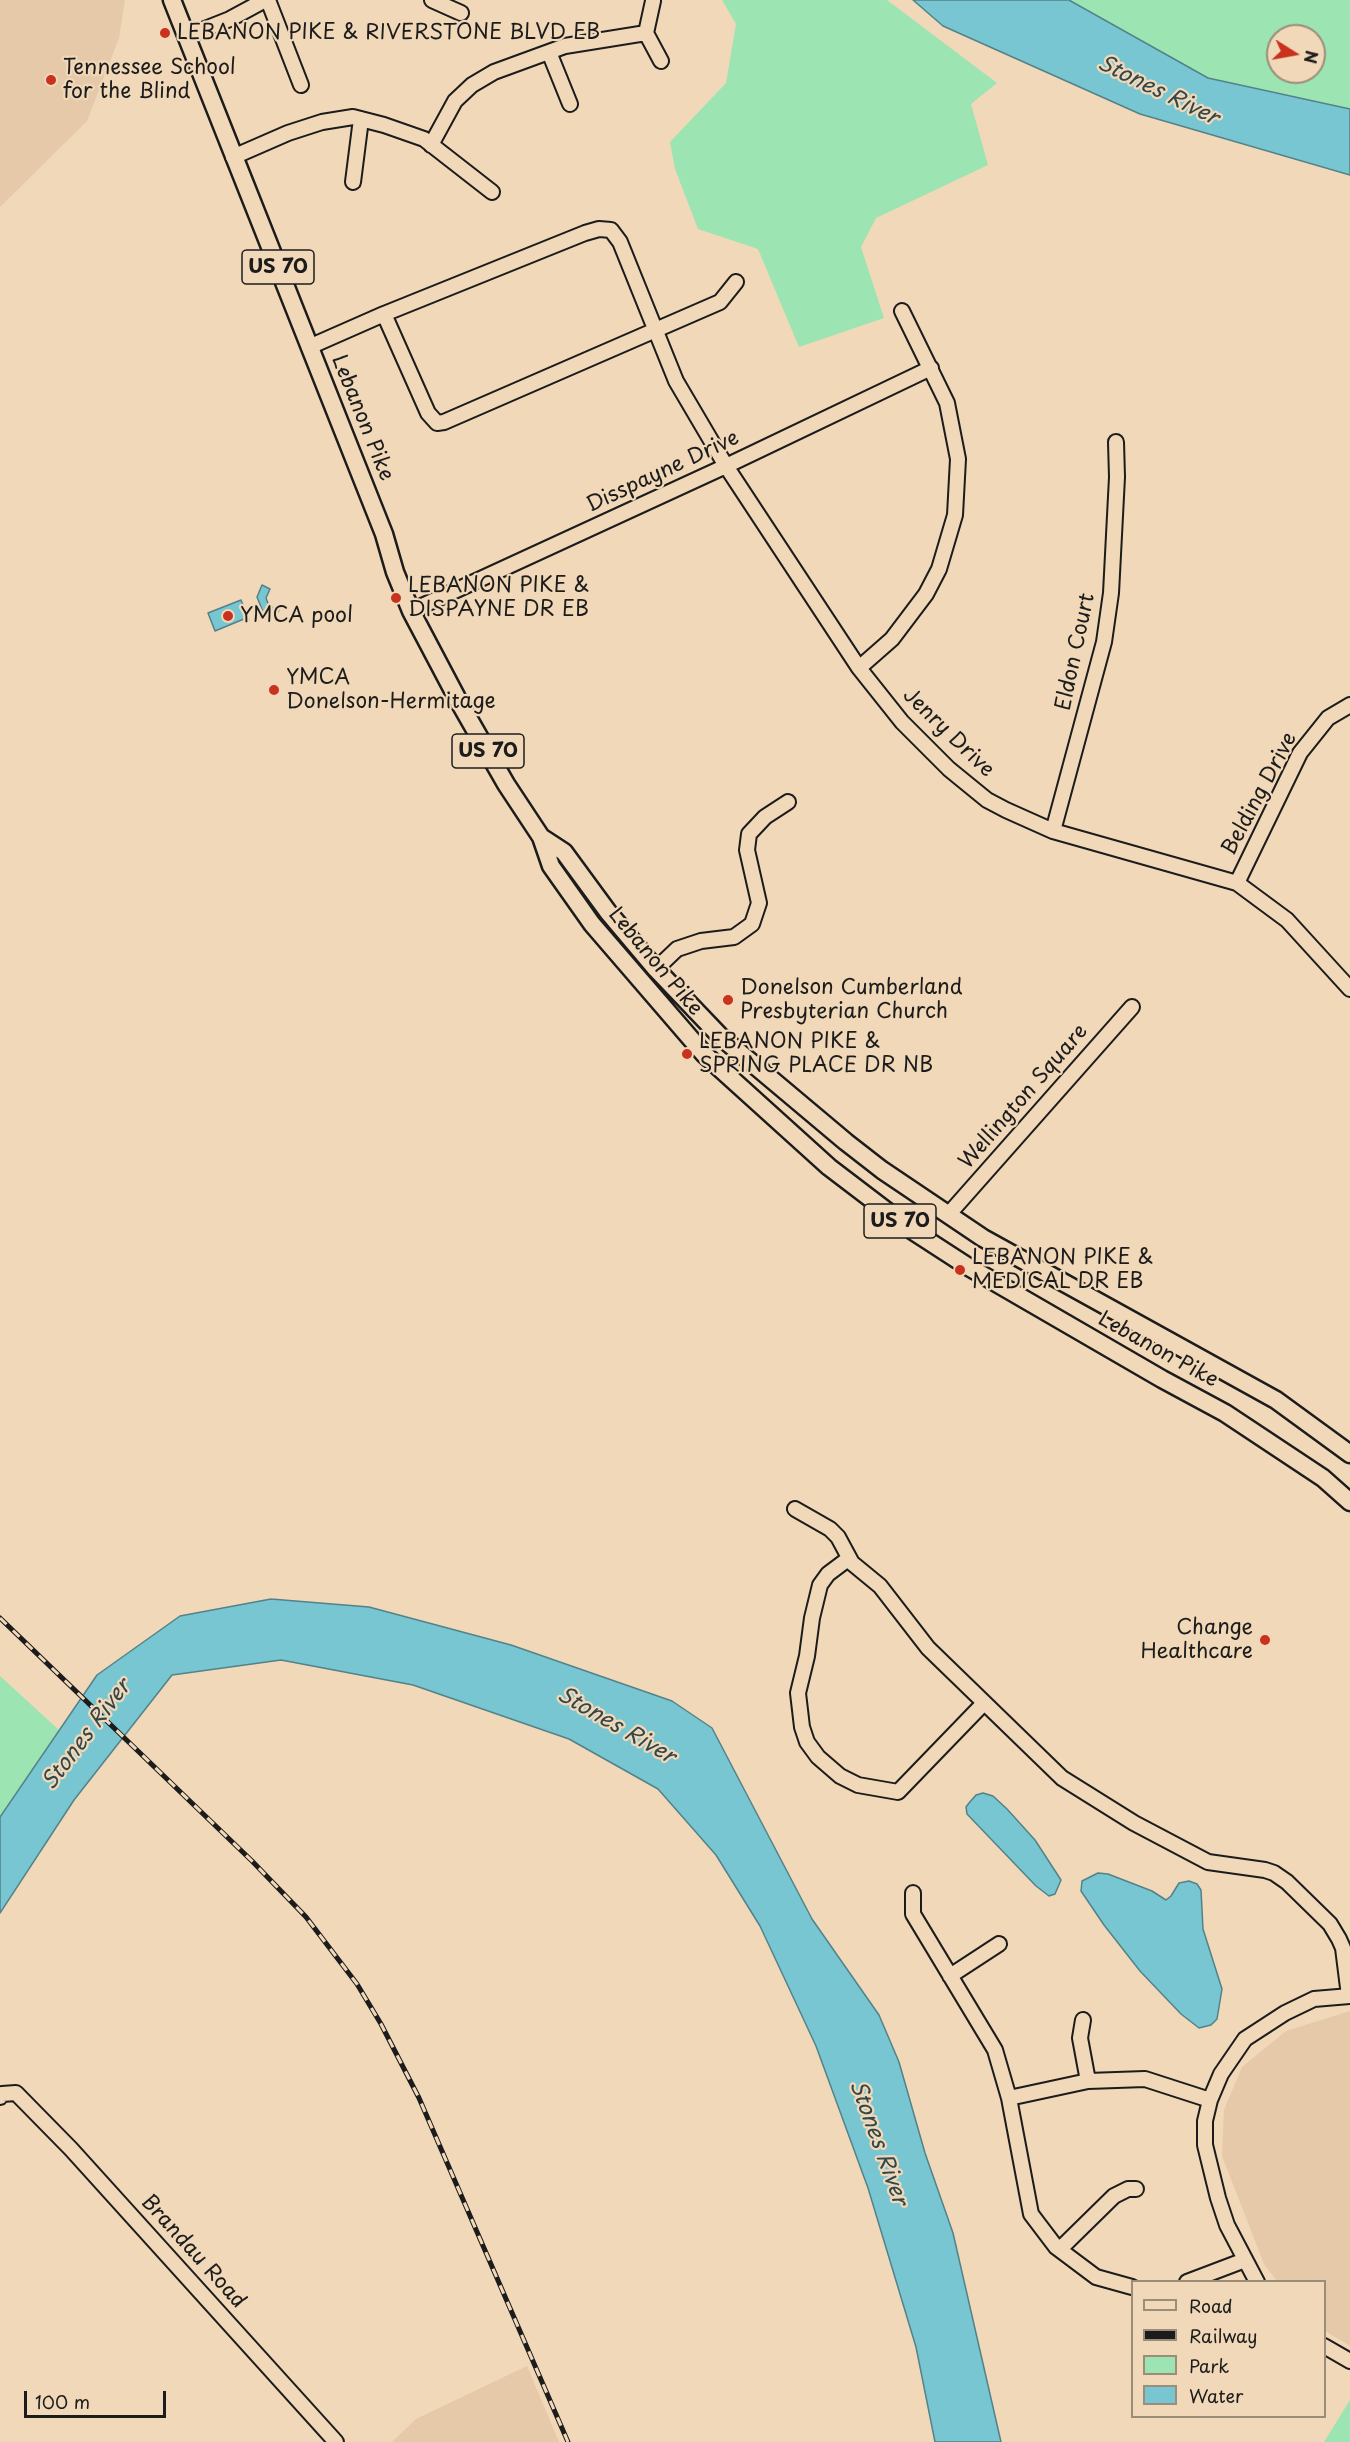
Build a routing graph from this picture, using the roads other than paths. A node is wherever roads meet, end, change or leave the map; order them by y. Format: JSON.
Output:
{"nodes":[{"id":1,"x":172,"y":0,"type":"edge"},
{"id":2,"x":266,"y":0,"type":"edge"},
{"id":3,"x":432,"y":0,"type":"edge"},
{"id":4,"x":653,"y":1,"type":"edge"},
{"id":5,"x":461,"y":13,"type":"dead end"},
{"id":6,"x":646,"y":33,"type":"junction"},
{"id":7,"x":187,"y":36,"type":"junction"},
{"id":8,"x":549,"y":52,"type":"junction"},
{"id":9,"x":661,"y":61,"type":"dead end"},
{"id":10,"x":301,"y":85,"type":"dead end"},
{"id":11,"x":570,"y":104,"type":"dead end"},
{"id":12,"x":362,"y":119,"type":"junction"},
{"id":13,"x":431,"y":145,"type":"junction"},
{"id":14,"x":233,"y":157,"type":"junction"},
{"id":15,"x":354,"y":182,"type":"dead end"},
{"id":16,"x":492,"y":192,"type":"dead end"},
{"id":17,"x":736,"y":282,"type":"dead end"},
{"id":18,"x":902,"y":310,"type":"dead end"},
{"id":19,"x":384,"y":314,"type":"junction"},
{"id":20,"x":655,"y":330,"type":"junction"},
{"id":21,"x":309,"y":347,"type":"junction"},
{"id":22,"x":932,"y":368,"type":"junction"},
{"id":23,"x":1116,"y":442,"type":"dead end"},
{"id":24,"x":726,"y":466,"type":"junction"},
{"id":25,"x":411,"y":611,"type":"junction"},
{"id":26,"x":859,"y":668,"type":"junction"},
{"id":27,"x":1350,"y":705,"type":"edge"},
{"id":28,"x":788,"y":802,"type":"dead end"},
{"id":29,"x":1053,"y":831,"type":"junction"},
{"id":30,"x":541,"y":837,"type":"junction"},
{"id":31,"x":1238,"y":883,"type":"junction"},
{"id":32,"x":656,"y":969,"type":"junction"},
{"id":33,"x":1349,"y":986,"type":"edge"},
{"id":34,"x":1132,"y":1007,"type":"dead end"},
{"id":35,"x":749,"y":1060,"type":"junction"},
{"id":36,"x":731,"y":1079,"type":"junction"},
{"id":37,"x":933,"y":1205,"type":"junction"},
{"id":38,"x":948,"y":1215,"type":"junction"},
{"id":39,"x":913,"y":1231,"type":"junction"},
{"id":40,"x":1350,"y":1454,"type":"edge"},
{"id":41,"x":1350,"y":1502,"type":"edge"},
{"id":42,"x":795,"y":1509,"type":"dead end"},
{"id":43,"x":849,"y":1559,"type":"junction"},
{"id":44,"x":984,"y":1703,"type":"junction"},
{"id":45,"x":913,"y":1893,"type":"dead end"},
{"id":46,"x":1350,"y":1930,"type":"edge"},
{"id":47,"x":1339,"y":1939,"type":"junction"},
{"id":48,"x":999,"y":1944,"type":"dead end"},
{"id":49,"x":950,"y":1976,"type":"junction"},
{"id":50,"x":1350,"y":1996,"type":"edge"},
{"id":51,"x":1083,"y":2020,"type":"dead end"},
{"id":52,"x":1088,"y":2081,"type":"junction"},
{"id":53,"x":0,"y":2097,"type":"edge"},
{"id":54,"x":1009,"y":2098,"type":"junction"},
{"id":55,"x":1210,"y":2100,"type":"junction"},
{"id":56,"x":1136,"y":2189,"type":"dead end"},
{"id":57,"x":1060,"y":2249,"type":"junction"},
{"id":58,"x":1245,"y":2260,"type":"junction"},
{"id":59,"x":1192,"y":2280,"type":"edge"},
{"id":60,"x":1256,"y":2280,"type":"edge"},
{"id":61,"x":1131,"y":2287,"type":"edge"},
{"id":62,"x":1326,"y":2347,"type":"edge"},
{"id":63,"x":1350,"y":2361,"type":"edge"},
{"id":64,"x":336,"y":2442,"type":"edge"}],
"edges":[{"from":1,"to":7,"type":"main road","name":"Lebanon Pike","number":"US 70"},
{"from":2,"to":7,"type":"street"},
{"from":2,"to":10,"type":"street"},
{"from":3,"to":5,"type":"street"},
{"from":4,"to":6,"type":"street"},
{"from":6,"to":8,"type":"street"},
{"from":6,"to":9,"type":"street"},
{"from":7,"to":14,"type":"main road","name":"Lebanon Pike","number":"US 70"},
{"from":8,"to":11,"type":"street"},
{"from":8,"to":13,"type":"street"},
{"from":12,"to":13,"type":"street"},
{"from":12,"to":14,"type":"street"},
{"from":12,"to":15,"type":"street"},
{"from":13,"to":16,"type":"street"},
{"from":14,"to":21,"type":"main road","name":"Lebanon Pike","number":"US 70"},
{"from":17,"to":20,"type":"street"},
{"from":18,"to":22,"type":"street"},
{"from":19,"to":20,"type":"street","name":"Jenry Drive"},
{"from":19,"to":20,"type":"street"},
{"from":19,"to":21,"type":"street","name":"Jenry Drive"},
{"from":20,"to":24,"type":"street","name":"Jenry Drive"},
{"from":21,"to":25,"type":"main road","name":"Lebanon Pike","number":"US 70"},
{"from":22,"to":24,"type":"street","name":"Disspayne Drive"},
{"from":22,"to":26,"type":"street"},
{"from":23,"to":29,"type":"street","name":"Eldon Court"},
{"from":24,"to":25,"type":"street","name":"Disspayne Drive"},
{"from":24,"to":26,"type":"street","name":"Jenry Drive"},
{"from":25,"to":30,"type":"main road","name":"Lebanon Pike","number":"US 70"},
{"from":26,"to":29,"type":"street","name":"Jenry Drive"},
{"from":27,"to":31,"type":"street","name":"Belding Drive"},
{"from":28,"to":32,"type":"street"},
{"from":29,"to":31,"type":"street","name":"Jenry Drive"},
{"from":30,"to":32,"type":"main road","name":"Lebanon Pike","number":"US 70"},
{"from":30,"to":36,"type":"main road","name":"Lebanon Pike","number":"US 70"},
{"from":31,"to":33,"type":"street","name":"Jenry Drive"},
{"from":32,"to":35,"type":"main road","name":"Lebanon Pike","number":"US 70"},
{"from":34,"to":38,"type":"street","name":"Wellington Square"},
{"from":35,"to":36,"type":"main road"},
{"from":35,"to":37,"type":"main road","name":"Lebanon Pike","number":"US 70"},
{"from":36,"to":39,"type":"main road","name":"Lebanon Pike","number":"US 70"},
{"from":37,"to":38,"type":"main road","name":"Lebanon Pike","number":"US 70"},
{"from":37,"to":39,"type":"main road"},
{"from":38,"to":40,"type":"main road","name":"Lebanon Pike","number":"US 70"},
{"from":39,"to":41,"type":"main road","name":"Lebanon Pike","number":"US 70"},
{"from":42,"to":43,"type":"street"},
{"from":43,"to":44,"type":"street"},
{"from":43,"to":44,"type":"street"},
{"from":44,"to":47,"type":"street"},
{"from":45,"to":49,"type":"street"},
{"from":46,"to":47,"type":"street"},
{"from":47,"to":50,"type":"street"},
{"from":48,"to":49,"type":"street"},
{"from":49,"to":54,"type":"street"},
{"from":50,"to":55,"type":"street"},
{"from":51,"to":52,"type":"street"},
{"from":52,"to":54,"type":"street"},
{"from":52,"to":55,"type":"street"},
{"from":53,"to":64,"type":"street","name":"Brandau Road"},
{"from":54,"to":57,"type":"street"},
{"from":55,"to":58,"type":"street"},
{"from":56,"to":57,"type":"street"},
{"from":57,"to":61,"type":"street"},
{"from":58,"to":59,"type":"street"},
{"from":58,"to":60,"type":"street"},
{"from":62,"to":63,"type":"street"}]}
